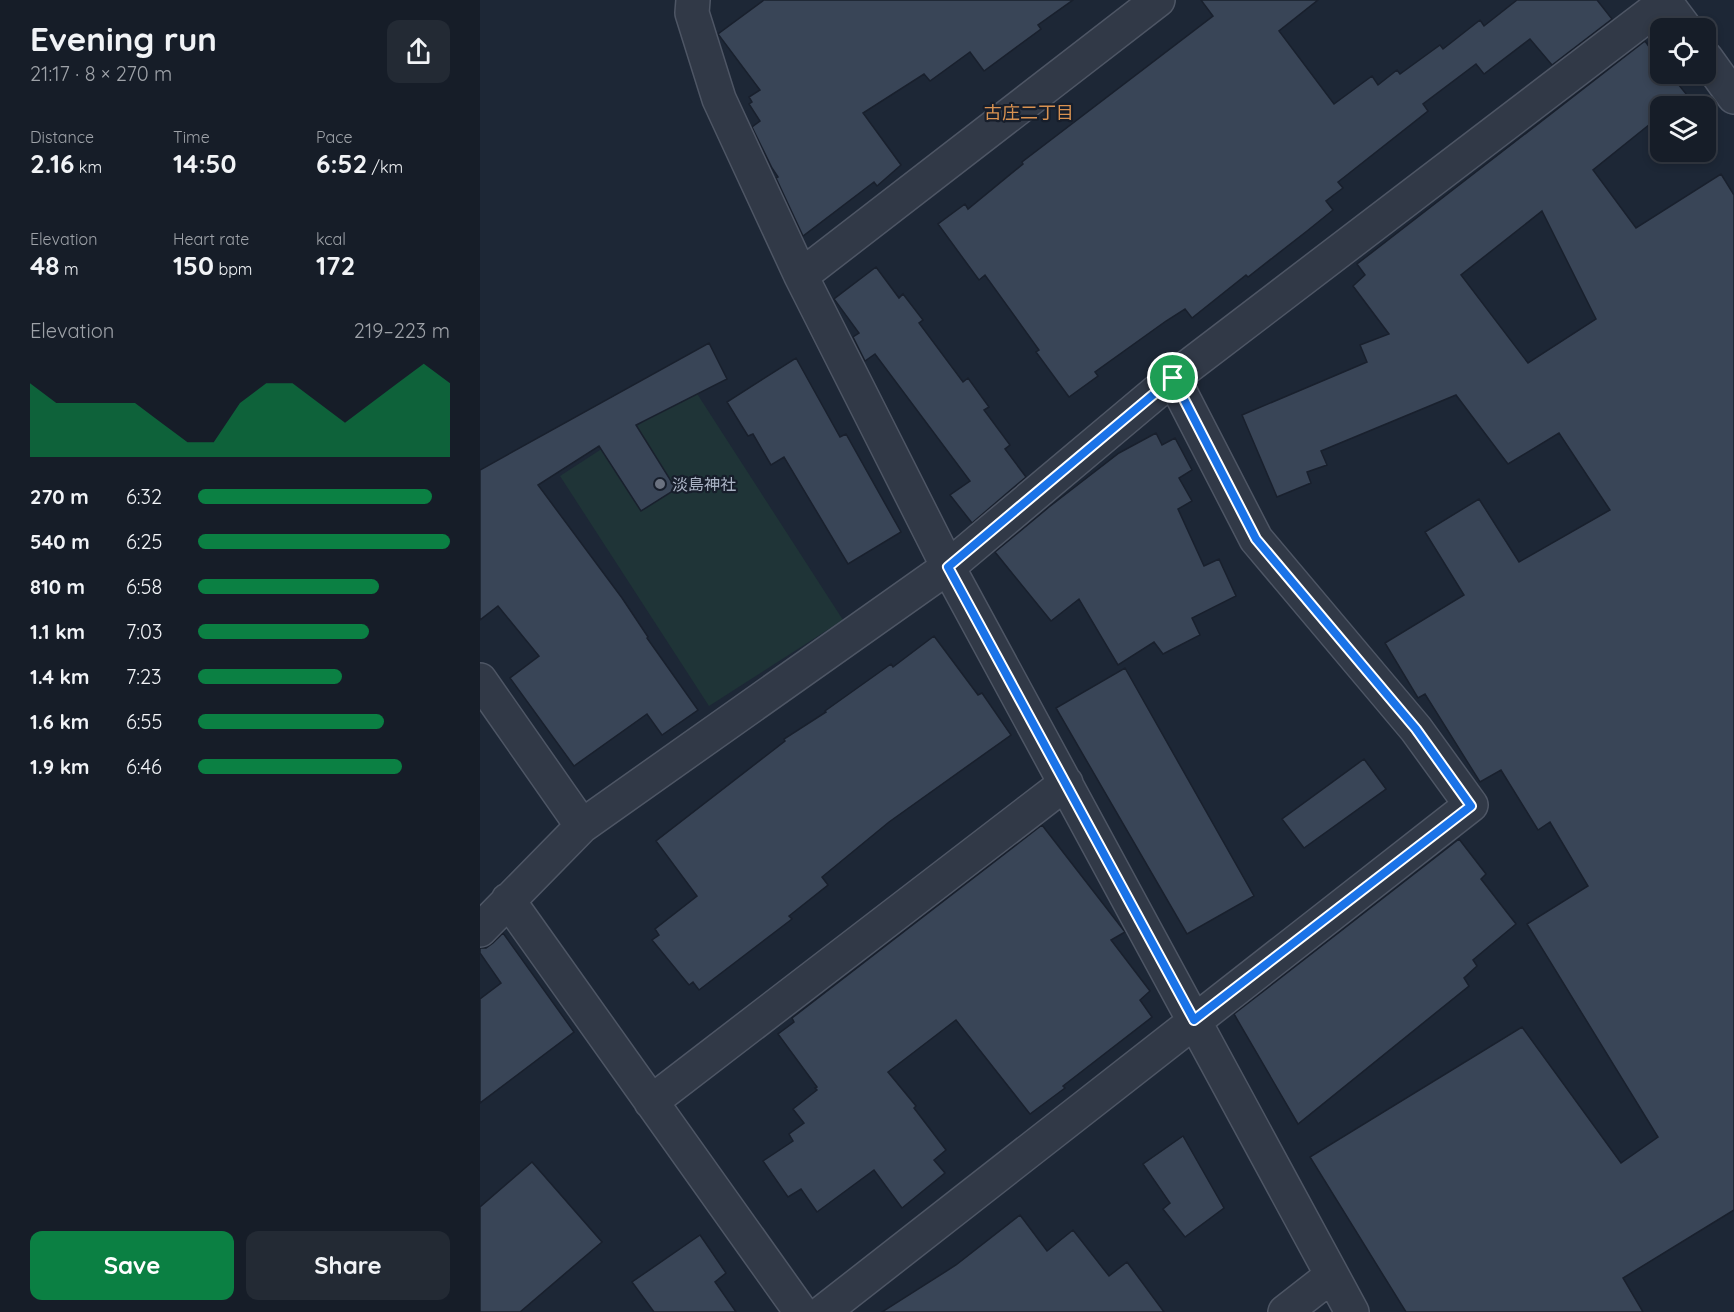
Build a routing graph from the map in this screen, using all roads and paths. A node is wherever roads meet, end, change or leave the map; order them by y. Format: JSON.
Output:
{"nodes":[{"id":1,"x":693,"y":0,"type":"edge"},
{"id":2,"x":1158,"y":0,"type":"edge"},
{"id":3,"x":1666,"y":1,"type":"edge"},
{"id":4,"x":1678,"y":18,"type":"edge"},
{"id":5,"x":1716,"y":72,"type":"edge"},
{"id":6,"x":1734,"y":98,"type":"edge"},
{"id":7,"x":801,"y":276,"type":"junction"},
{"id":8,"x":1173,"y":378,"type":"junction"},
{"id":9,"x":948,"y":567,"type":"junction"},
{"id":10,"x":480,"y":680,"type":"edge"},
{"id":11,"x":1066,"y":783,"type":"junction"},
{"id":12,"x":582,"y":826,"type":"junction"},
{"id":13,"x":508,"y":900,"type":"junction"},
{"id":14,"x":480,"y":930,"type":"edge"},
{"id":15,"x":1194,"y":1020,"type":"junction"},
{"id":16,"x":651,"y":1102,"type":"junction"},
{"id":17,"x":1331,"y":1276,"type":"junction"},
{"id":18,"x":801,"y":1312,"type":"edge"},
{"id":19,"x":823,"y":1312,"type":"edge"},
{"id":20,"x":1285,"y":1312,"type":"edge"},
{"id":21,"x":1352,"y":1312,"type":"edge"}],
"edges":[{"from":1,"to":7,"type":"street"},
{"from":2,"to":7,"type":"street"},
{"from":3,"to":4,"type":"street"},
{"from":3,"to":8,"type":"street"},
{"from":5,"to":6,"type":"street"},
{"from":7,"to":9,"type":"street"},
{"from":8,"to":9,"type":"street"},
{"from":8,"to":15,"type":"street"},
{"from":9,"to":11,"type":"street"},
{"from":9,"to":12,"type":"street"},
{"from":10,"to":12,"type":"street"},
{"from":11,"to":15,"type":"street"},
{"from":11,"to":16,"type":"street"},
{"from":12,"to":13,"type":"street"},
{"from":13,"to":14,"type":"street"},
{"from":13,"to":16,"type":"street"},
{"from":15,"to":17,"type":"street"},
{"from":15,"to":19,"type":"street"},
{"from":16,"to":18,"type":"street"},
{"from":17,"to":20,"type":"street"},
{"from":17,"to":21,"type":"street"}]}
